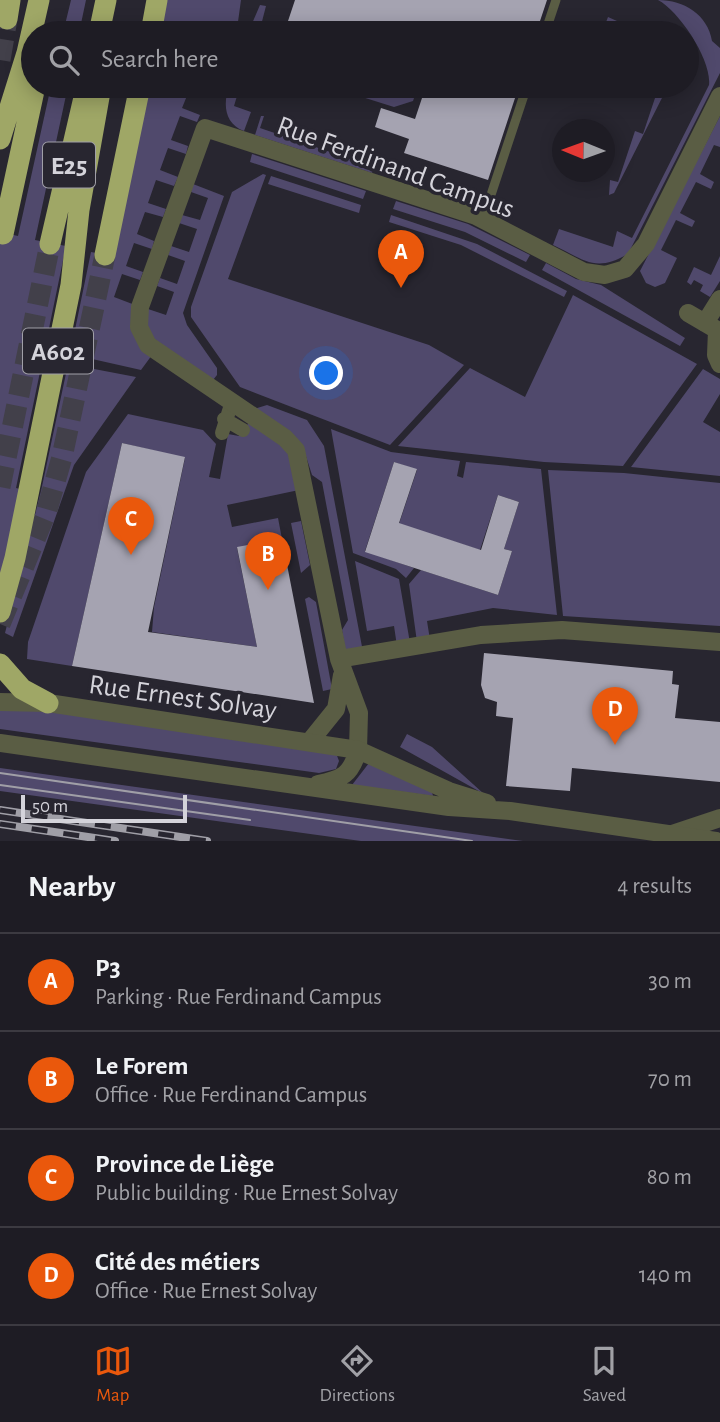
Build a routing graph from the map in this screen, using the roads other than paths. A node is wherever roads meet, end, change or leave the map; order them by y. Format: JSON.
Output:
{"nodes":[{"id":1,"x":39,"y":0,"type":"edge"},
{"id":2,"x":54,"y":0,"type":"edge"},
{"id":3,"x":157,"y":0,"type":"edge"},
{"id":4,"x":556,"y":0,"type":"edge"},
{"id":5,"x":34,"y":21,"type":"edge"},
{"id":6,"x":50,"y":21,"type":"edge"},
{"id":7,"x":153,"y":21,"type":"edge"},
{"id":8,"x":549,"y":21,"type":"edge"},
{"id":9,"x":21,"y":73,"type":"edge"},
{"id":10,"x":720,"y":96,"type":"edge"},
{"id":11,"x":32,"y":98,"type":"edge"},
{"id":12,"x":84,"y":98,"type":"edge"},
{"id":13,"x":99,"y":98,"type":"edge"},
{"id":14,"x":138,"y":98,"type":"edge"},
{"id":15,"x":523,"y":98,"type":"edge"},
{"id":16,"x":0,"y":139,"type":"edge"},
{"id":17,"x":483,"y":219,"type":"junction"},
{"id":18,"x":3,"y":234,"type":"dead end"},
{"id":19,"x":50,"y":244,"type":"tunnel mouth"},
{"id":20,"x":105,"y":255,"type":"tunnel mouth"},
{"id":21,"x":720,"y":299,"type":"edge"},
{"id":22,"x":688,"y":313,"type":"dead end"},
{"id":23,"x":705,"y":323,"type":"junction"},
{"id":24,"x":720,"y":364,"type":"edge"},
{"id":25,"x":225,"y":420,"type":"dead end"},
{"id":26,"x":243,"y":430,"type":"dead end"},
{"id":27,"x":0,"y":612,"type":"edge"},
{"id":28,"x":720,"y":642,"type":"edge"},
{"id":29,"x":0,"y":664,"type":"edge"},
{"id":30,"x":340,"y":666,"type":"junction"},
{"id":31,"x":0,"y":702,"type":"edge"},
{"id":32,"x":48,"y":703,"type":"junction"},
{"id":33,"x":311,"y":740,"type":"junction"},
{"id":34,"x":0,"y":743,"type":"edge"},
{"id":35,"x":358,"y":750,"type":"junction"},
{"id":36,"x":304,"y":786,"type":"junction"},
{"id":37,"x":510,"y":811,"type":"junction"},
{"id":38,"x":720,"y":818,"type":"edge"},
{"id":39,"x":672,"y":834,"type":"junction"},
{"id":40,"x":716,"y":841,"type":"edge"}],
"edges":[{"from":1,"to":5,"type":"highway"},
{"from":2,"to":6,"type":"highway"},
{"from":3,"to":7,"type":"highway"},
{"from":4,"to":8,"type":"lane"},
{"from":9,"to":16,"type":"highway"},
{"from":10,"to":17,"type":"street","name":"Rue Ferdinand Campus"},
{"from":11,"to":18,"type":"highway","number":"E25"},
{"from":12,"to":19,"type":"highway","number":"E25"},
{"from":13,"to":27,"type":"highway","number":"A602"},
{"from":14,"to":20,"type":"highway"},
{"from":15,"to":17,"type":"lane"},
{"from":17,"to":30,"type":"street","name":"Rue Ferdinand Campus"},
{"from":21,"to":23,"type":"street"},
{"from":22,"to":23,"type":"street"},
{"from":23,"to":24,"type":"street"},
{"from":25,"to":26,"type":"street"},
{"from":28,"to":30,"type":"street"},
{"from":29,"to":32,"type":"highway"},
{"from":30,"to":33,"type":"street"},
{"from":30,"to":35,"type":"street"},
{"from":31,"to":32,"type":"street","name":"Rue Ernest Solvay"},
{"from":32,"to":33,"type":"street","name":"Rue Ernest Solvay"},
{"from":33,"to":35,"type":"street","name":"Rue Ernest Solvay"},
{"from":34,"to":36,"type":"street","name":"Rue Ernest Solvay"},
{"from":35,"to":36,"type":"street","name":"Rue Ernest Solvay"},
{"from":35,"to":37,"type":"street","name":"Rue Ernest Solvay"},
{"from":36,"to":37,"type":"street","name":"Rue Ernest Solvay"},
{"from":37,"to":39,"type":"street","name":"Rue Ernest Solvay"},
{"from":38,"to":39,"type":"street"},
{"from":39,"to":40,"type":"street","name":"Rue Ernest Solvay"}]}
